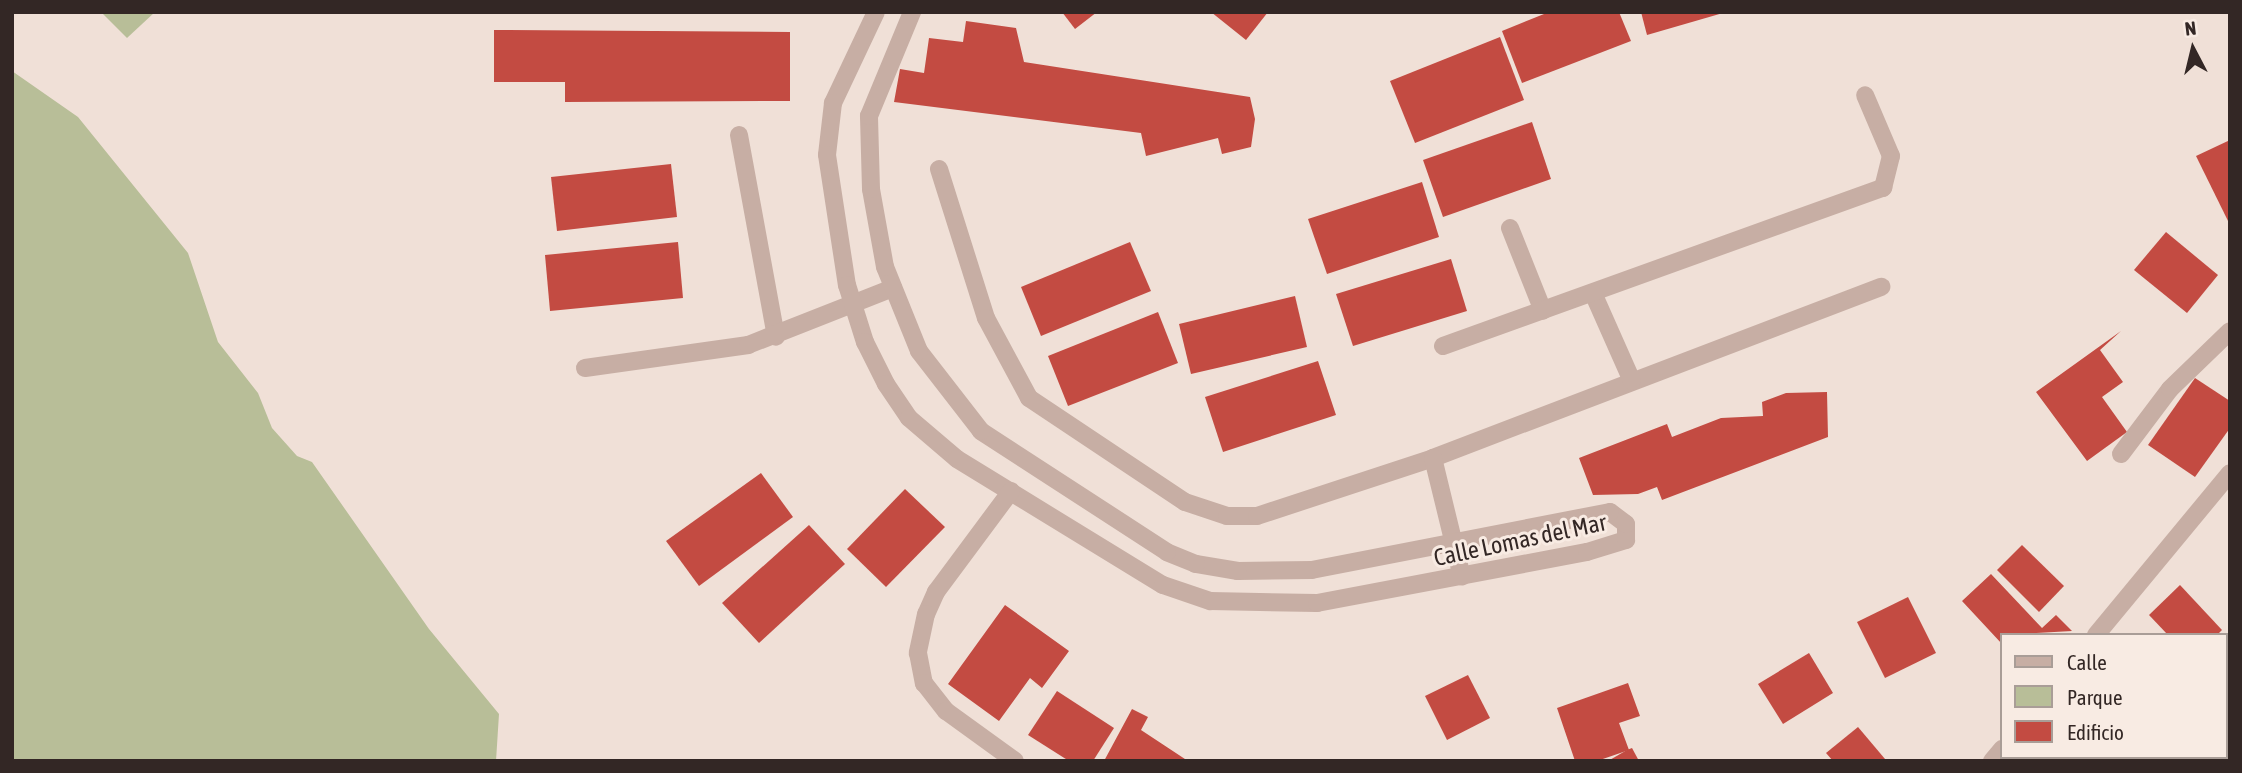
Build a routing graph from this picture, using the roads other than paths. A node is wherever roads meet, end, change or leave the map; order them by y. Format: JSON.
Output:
{"nodes":[{"id":1,"x":876,"y":12,"type":"edge"},
{"id":2,"x":912,"y":12,"type":"edge"},
{"id":3,"x":1865,"y":95,"type":"dead end"},
{"id":4,"x":739,"y":135,"type":"dead end"},
{"id":5,"x":939,"y":169,"type":"dead end"},
{"id":6,"x":1510,"y":228,"type":"dead end"},
{"id":7,"x":1881,"y":287,"type":"dead end"},
{"id":8,"x":893,"y":288,"type":"junction"},
{"id":9,"x":1593,"y":293,"type":"junction"},
{"id":10,"x":853,"y":304,"type":"junction"},
{"id":11,"x":1543,"y":311,"type":"junction"},
{"id":12,"x":2230,"y":331,"type":"edge"},
{"id":13,"x":776,"y":337,"type":"junction"},
{"id":14,"x":1443,"y":346,"type":"dead end"},
{"id":15,"x":585,"y":368,"type":"dead end"},
{"id":16,"x":1632,"y":381,"type":"junction"},
{"id":17,"x":2121,"y":454,"type":"dead end"},
{"id":18,"x":1433,"y":458,"type":"junction"},
{"id":19,"x":2230,"y":473,"type":"edge"},
{"id":20,"x":1011,"y":491,"type":"junction"},
{"id":21,"x":1455,"y":543,"type":"junction"},
{"id":22,"x":1462,"y":577,"type":"junction"},
{"id":23,"x":2098,"y":633,"type":"edge"},
{"id":24,"x":1015,"y":761,"type":"edge"}],
"edges":[{"from":1,"to":10,"type":"street","name":"Calle Lomas del Mar"},
{"from":2,"to":8,"type":"street","name":"Calle Lomas del Mar"},
{"from":3,"to":9,"type":"street"},
{"from":4,"to":13,"type":"street"},
{"from":5,"to":18,"type":"street"},
{"from":6,"to":11,"type":"street"},
{"from":7,"to":16,"type":"street"},
{"from":8,"to":10,"type":"street"},
{"from":8,"to":21,"type":"street","name":"Calle Lomas del Mar"},
{"from":9,"to":11,"type":"street"},
{"from":9,"to":16,"type":"street"},
{"from":10,"to":13,"type":"street"},
{"from":10,"to":20,"type":"street","name":"Calle Lomas del Mar"},
{"from":11,"to":14,"type":"street"},
{"from":12,"to":17,"type":"street"},
{"from":13,"to":15,"type":"street"},
{"from":16,"to":18,"type":"street"},
{"from":18,"to":21,"type":"street"},
{"from":19,"to":23,"type":"street"},
{"from":20,"to":22,"type":"street","name":"Calle Lomas del Mar"},
{"from":20,"to":24,"type":"street"},
{"from":21,"to":22,"type":"street"},
{"from":21,"to":22,"type":"street","name":"Calle Lomas del Mar"}]}
